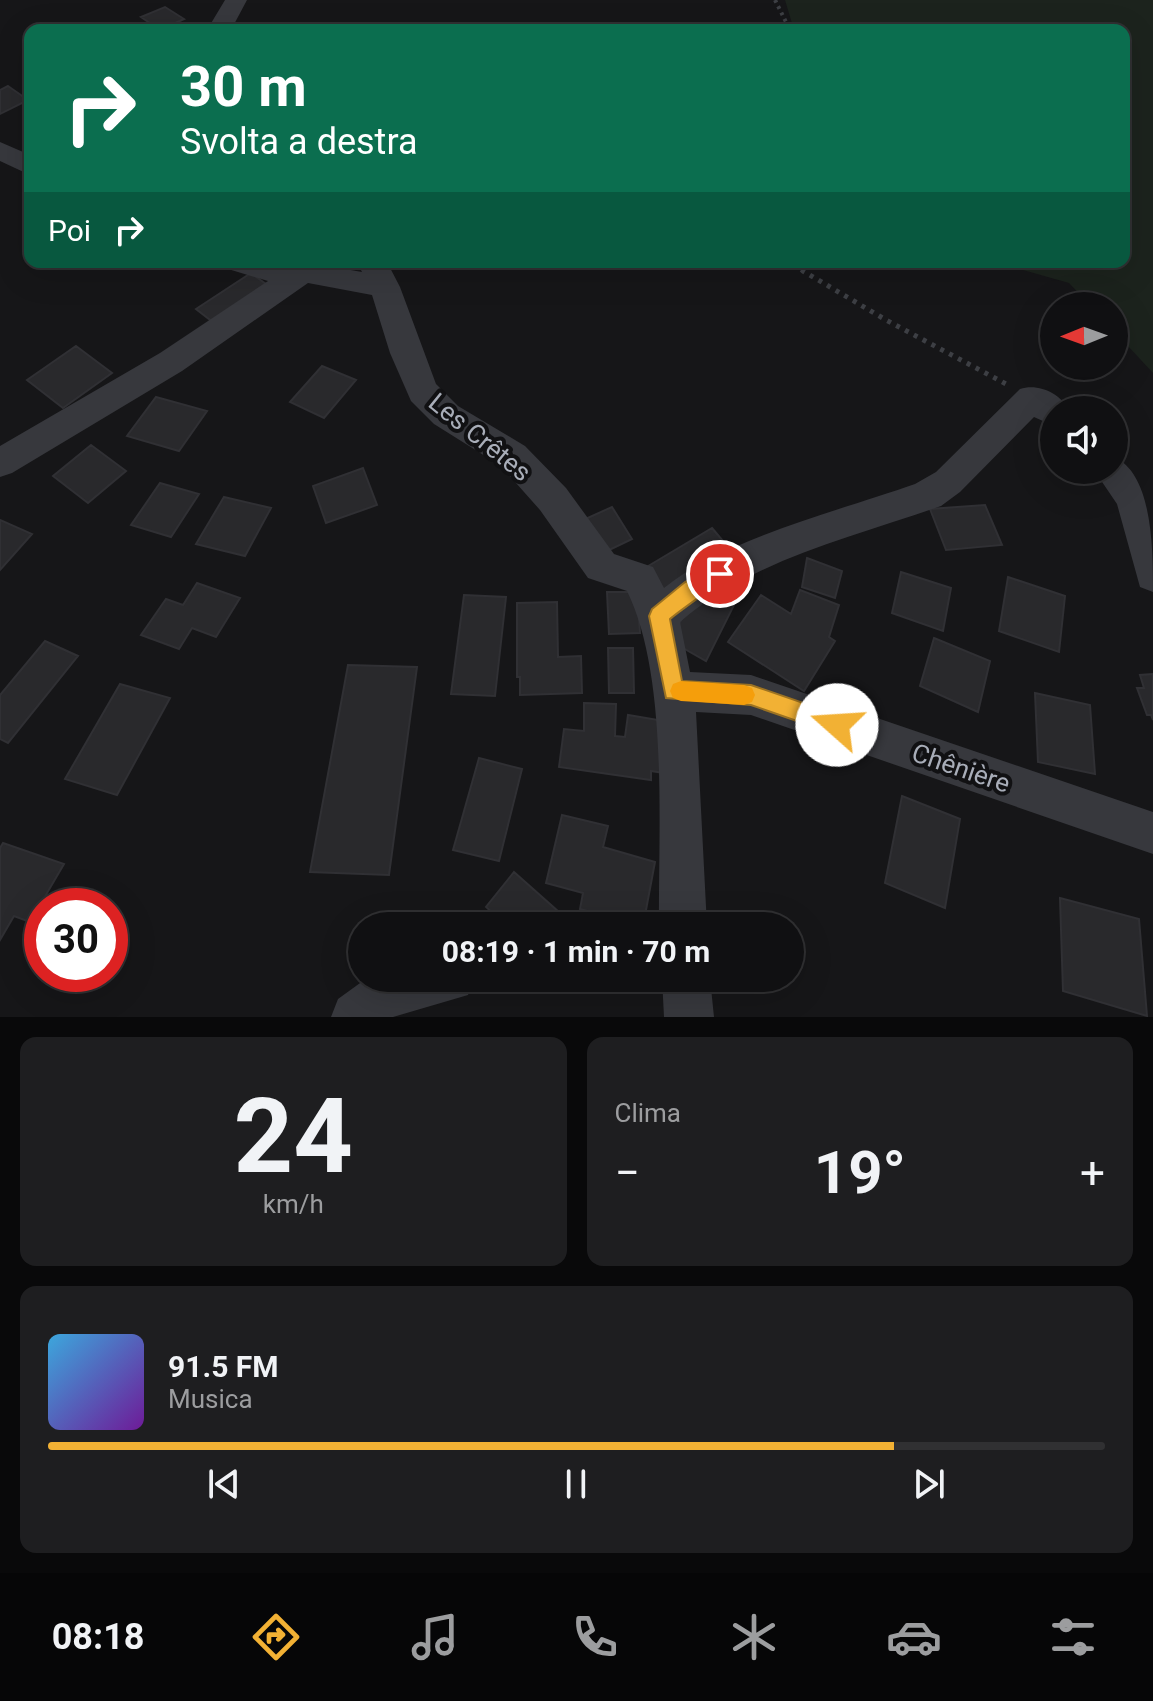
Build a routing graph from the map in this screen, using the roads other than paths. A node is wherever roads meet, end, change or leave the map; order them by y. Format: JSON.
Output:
{"nodes":[{"id":1,"x":236,"y":0,"type":"edge"},
{"id":2,"x":222,"y":24,"type":"edge"},
{"id":3,"x":0,"y":150,"type":"edge"},
{"id":4,"x":24,"y":163,"type":"edge"},
{"id":5,"x":254,"y":268,"type":"edge"},
{"id":6,"x":303,"y":272,"type":"junction"},
{"id":7,"x":379,"y":274,"type":"edge"},
{"id":8,"x":1040,"y":407,"type":"edge"},
{"id":9,"x":0,"y":463,"type":"edge"},
{"id":10,"x":1122,"y":484,"type":"edge"},
{"id":11,"x":1153,"y":575,"type":"edge"},
{"id":12,"x":659,"y":616,"type":"junction"},
{"id":13,"x":673,"y":691,"type":"junction"},
{"id":14,"x":1150,"y":833,"type":"dead end"},
{"id":15,"x":683,"y":912,"type":"edge"},
{"id":16,"x":393,"y":992,"type":"edge"},
{"id":17,"x":687,"y":992,"type":"edge"},
{"id":18,"x":356,"y":1017,"type":"edge"},
{"id":19,"x":689,"y":1017,"type":"edge"}],
"edges":[{"from":1,"to":2,"type":"street"},
{"from":3,"to":4,"type":"street"},
{"from":5,"to":6,"type":"street"},
{"from":6,"to":7,"type":"street"},
{"from":6,"to":9,"type":"street"},
{"from":7,"to":12,"type":"street","name":"Les Crêtes"},
{"from":8,"to":12,"type":"street"},
{"from":10,"to":11,"type":"street"},
{"from":12,"to":13,"type":"street","name":"Les Crêtes"},
{"from":13,"to":14,"type":"street","name":"Chênière"},
{"from":13,"to":15,"type":"street"},
{"from":16,"to":18,"type":"street"},
{"from":17,"to":19,"type":"street"}]}
